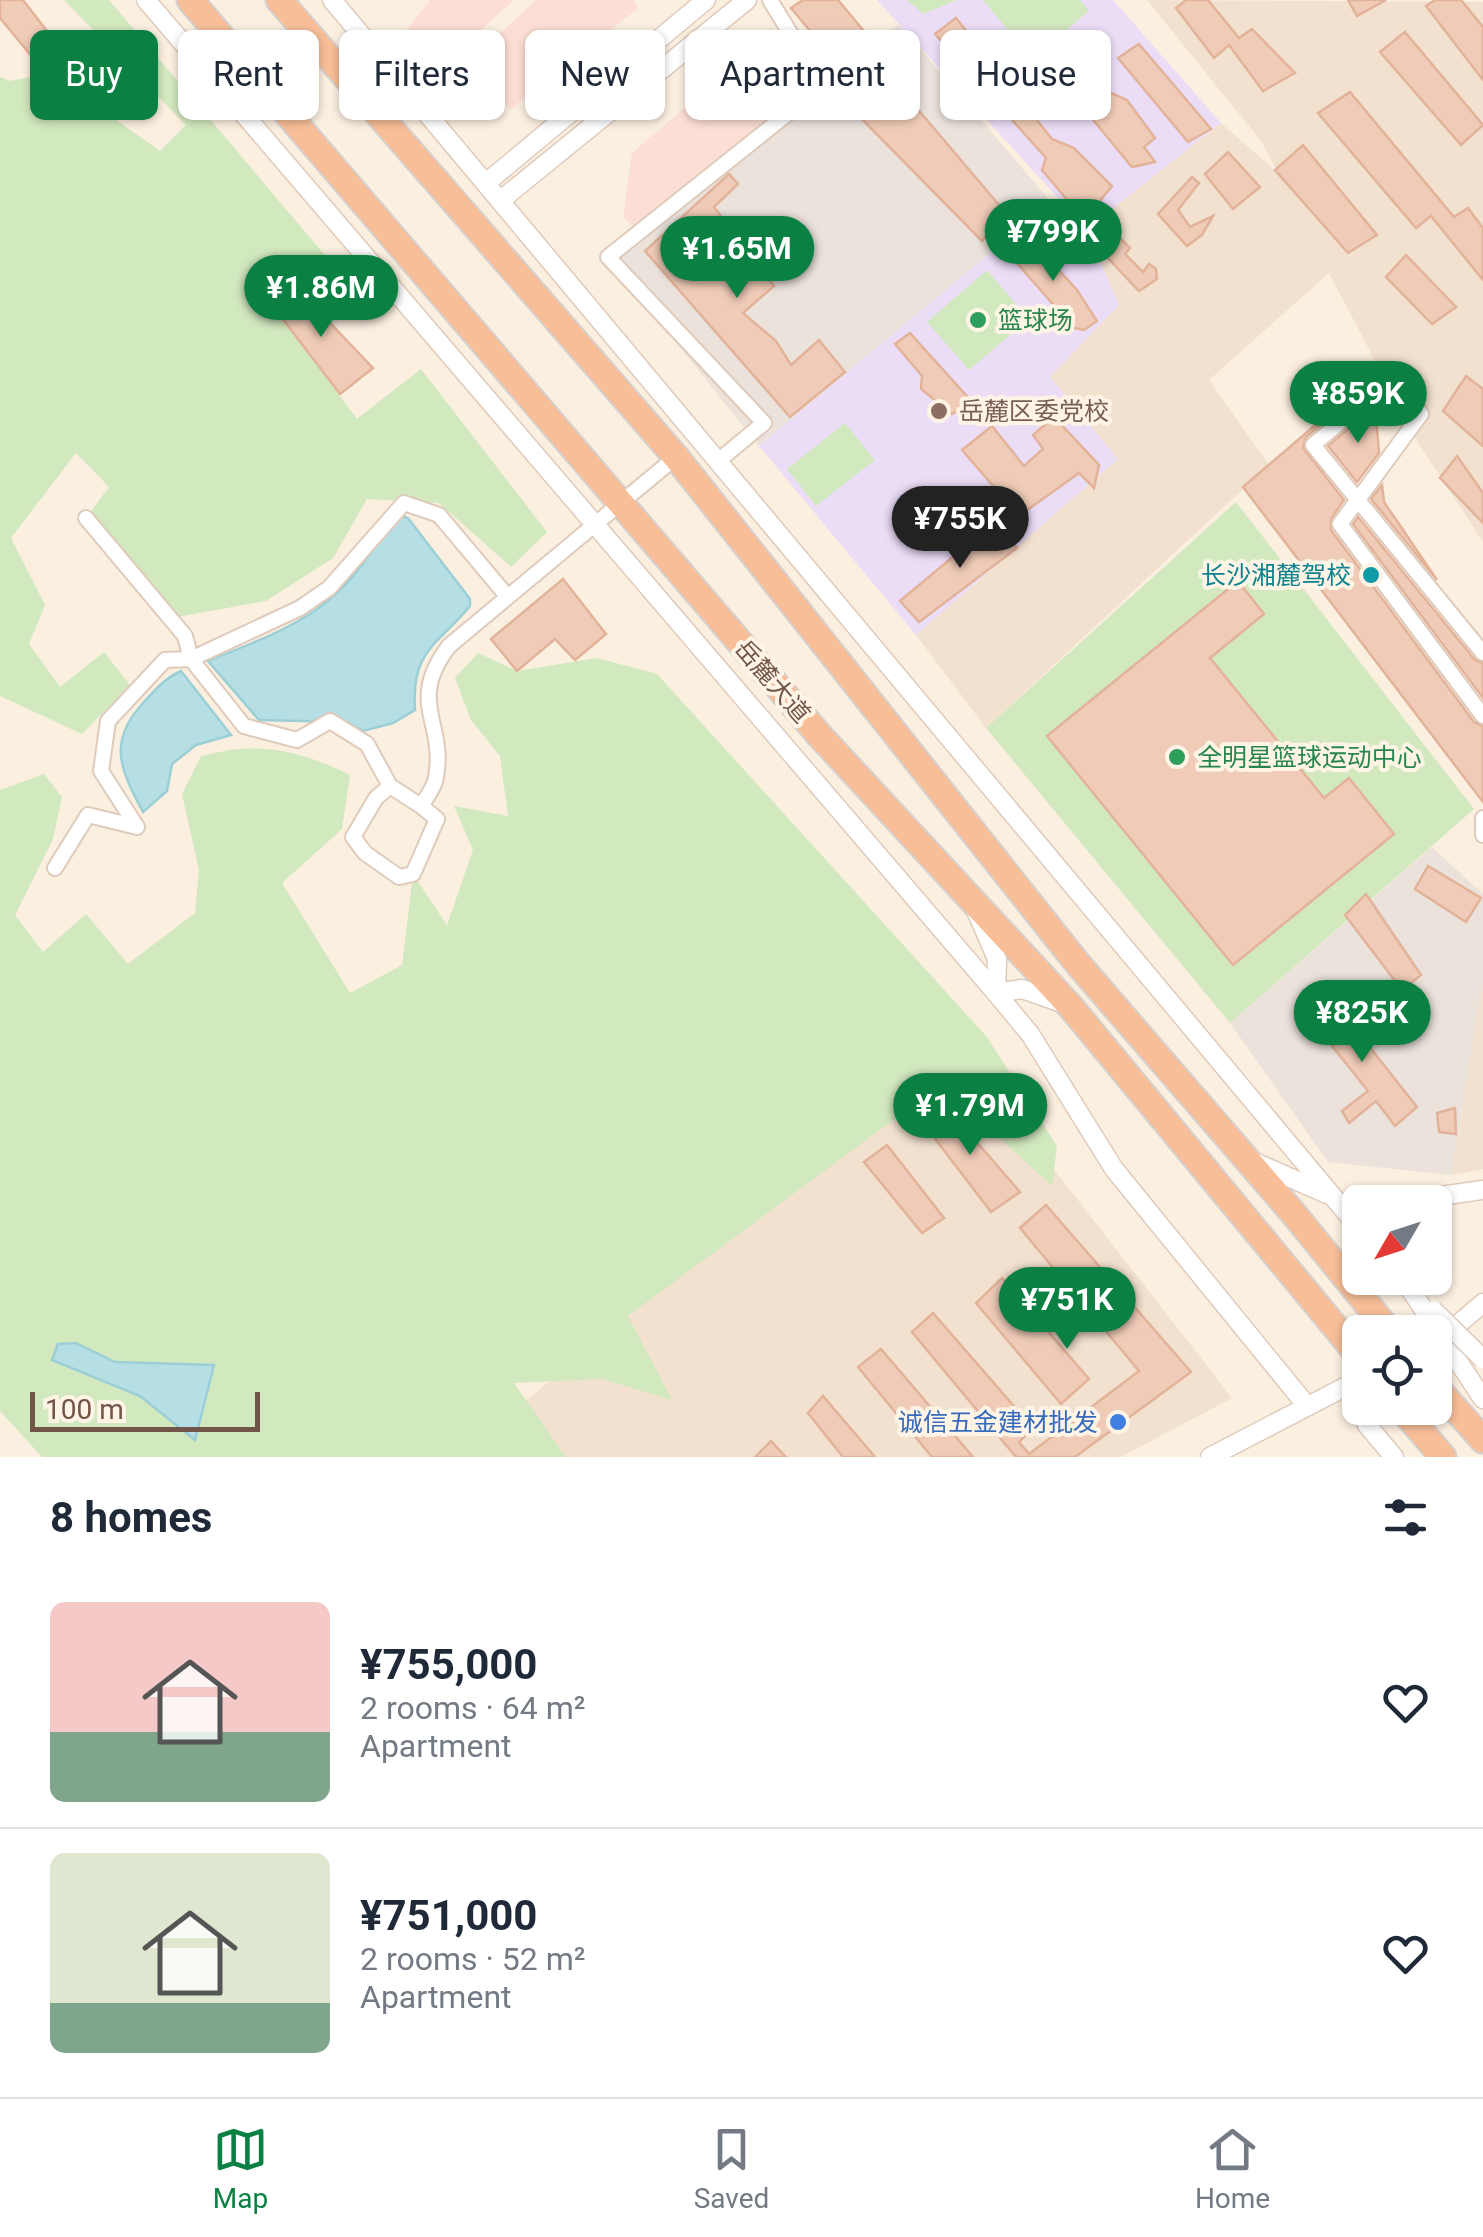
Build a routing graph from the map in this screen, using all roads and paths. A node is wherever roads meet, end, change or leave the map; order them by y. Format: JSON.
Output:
{"nodes":[{"id":1,"x":146,"y":0,"type":"edge"},
{"id":2,"x":190,"y":0,"type":"edge"},
{"id":3,"x":280,"y":0,"type":"edge"},
{"id":4,"x":332,"y":0,"type":"edge"},
{"id":5,"x":706,"y":0,"type":"edge"},
{"id":6,"x":747,"y":0,"type":"edge"},
{"id":7,"x":770,"y":0,"type":"edge"},
{"id":8,"x":486,"y":183,"type":"junction"},
{"id":9,"x":501,"y":200,"type":"junction"},
{"id":10,"x":676,"y":458,"type":"junction"},
{"id":11,"x":718,"y":461,"type":"junction"},
{"id":12,"x":619,"y":501,"type":"junction"},
{"id":13,"x":1357,"y":501,"type":"junction"},
{"id":14,"x":86,"y":518,"type":"dead end"},
{"id":15,"x":592,"y":522,"type":"junction"},
{"id":16,"x":507,"y":596,"type":"junction"},
{"id":17,"x":1483,"y":653,"type":"edge"},
{"id":18,"x":191,"y":659,"type":"junction"},
{"id":19,"x":1483,"y":716,"type":"edge"},
{"id":20,"x":390,"y":786,"type":"junction"},
{"id":21,"x":421,"y":806,"type":"junction"},
{"id":22,"x":1483,"y":818,"type":"edge"},
{"id":23,"x":1483,"y":835,"type":"edge"},
{"id":24,"x":55,"y":868,"type":"dead end"},
{"id":25,"x":970,"y":896,"type":"junction"},
{"id":26,"x":996,"y":993,"type":"junction"},
{"id":27,"x":1070,"y":1006,"type":"junction"},
{"id":28,"x":1246,"y":1158,"type":"junction"},
{"id":29,"x":1483,"y":1190,"type":"edge"},
{"id":30,"x":1452,"y":1194,"type":"edge"},
{"id":31,"x":1332,"y":1196,"type":"junction"},
{"id":32,"x":1342,"y":1204,"type":"edge"},
{"id":33,"x":1417,"y":1295,"type":"edge"},
{"id":34,"x":1483,"y":1304,"type":"edge"},
{"id":35,"x":1376,"y":1315,"type":"edge"},
{"id":36,"x":1452,"y":1329,"type":"edge"},
{"id":37,"x":1342,"y":1353,"type":"edge"},
{"id":38,"x":1452,"y":1359,"type":"edge"},
{"id":39,"x":1483,"y":1359,"type":"edge"},
{"id":40,"x":1342,"y":1382,"type":"edge"},
{"id":41,"x":1452,"y":1400,"type":"edge"},
{"id":42,"x":1483,"y":1400,"type":"edge"},
{"id":43,"x":1452,"y":1405,"type":"edge"},
{"id":44,"x":1307,"y":1406,"type":"junction"},
{"id":45,"x":1483,"y":1424,"type":"edge"},
{"id":46,"x":1368,"y":1425,"type":"edge"},
{"id":47,"x":1416,"y":1425,"type":"edge"},
{"id":48,"x":1483,"y":1440,"type":"edge"},
{"id":49,"x":1210,"y":1457,"type":"edge"},
{"id":50,"x":1394,"y":1457,"type":"edge"},
{"id":51,"x":1443,"y":1457,"type":"edge"}],
"edges":[{"from":1,"to":15,"type":"street"},
{"from":2,"to":12,"type":"highway","name":"岳麓大道"},
{"from":3,"to":10,"type":"highway"},
{"from":4,"to":8,"type":"street"},
{"from":5,"to":8,"type":"street"},
{"from":6,"to":9,"type":"street"},
{"from":7,"to":11,"type":"street"},
{"from":8,"to":9,"type":"street"},
{"from":9,"to":11,"type":"street"},
{"from":10,"to":12,"type":"street"},
{"from":10,"to":28,"type":"highway"},
{"from":11,"to":31,"type":"street"},
{"from":12,"to":15,"type":"street"},
{"from":12,"to":25,"type":"highway","name":"岳麓大道"},
{"from":13,"to":13,"type":"street"},
{"from":13,"to":17,"type":"street"},
{"from":13,"to":19,"type":"street"},
{"from":14,"to":18,"type":"street"},
{"from":15,"to":16,"type":"street"},
{"from":15,"to":26,"type":"street"},
{"from":16,"to":18,"type":"street"},
{"from":16,"to":21,"type":"street"},
{"from":18,"to":20,"type":"street"},
{"from":18,"to":24,"type":"street"},
{"from":20,"to":21,"type":"street"},
{"from":20,"to":21,"type":"street"},
{"from":22,"to":23,"type":"street"},
{"from":25,"to":26,"type":"street"},
{"from":25,"to":27,"type":"highway","name":"岳麓大道"},
{"from":26,"to":27,"type":"street"},
{"from":26,"to":44,"type":"street"},
{"from":27,"to":37,"type":"highway","name":"岳麓大道"},
{"from":28,"to":31,"type":"street"},
{"from":28,"to":35,"type":"highway"},
{"from":29,"to":30,"type":"street"},
{"from":31,"to":32,"type":"street"},
{"from":33,"to":39,"type":"street","bridge":true},
{"from":34,"to":36,"type":"street"},
{"from":38,"to":42,"type":"street"},
{"from":40,"to":44,"type":"street"},
{"from":41,"to":45,"type":"highway"},
{"from":43,"to":48,"type":"highway"},
{"from":44,"to":49,"type":"street"},
{"from":46,"to":50,"type":"street"},
{"from":47,"to":51,"type":"highway"}]}
